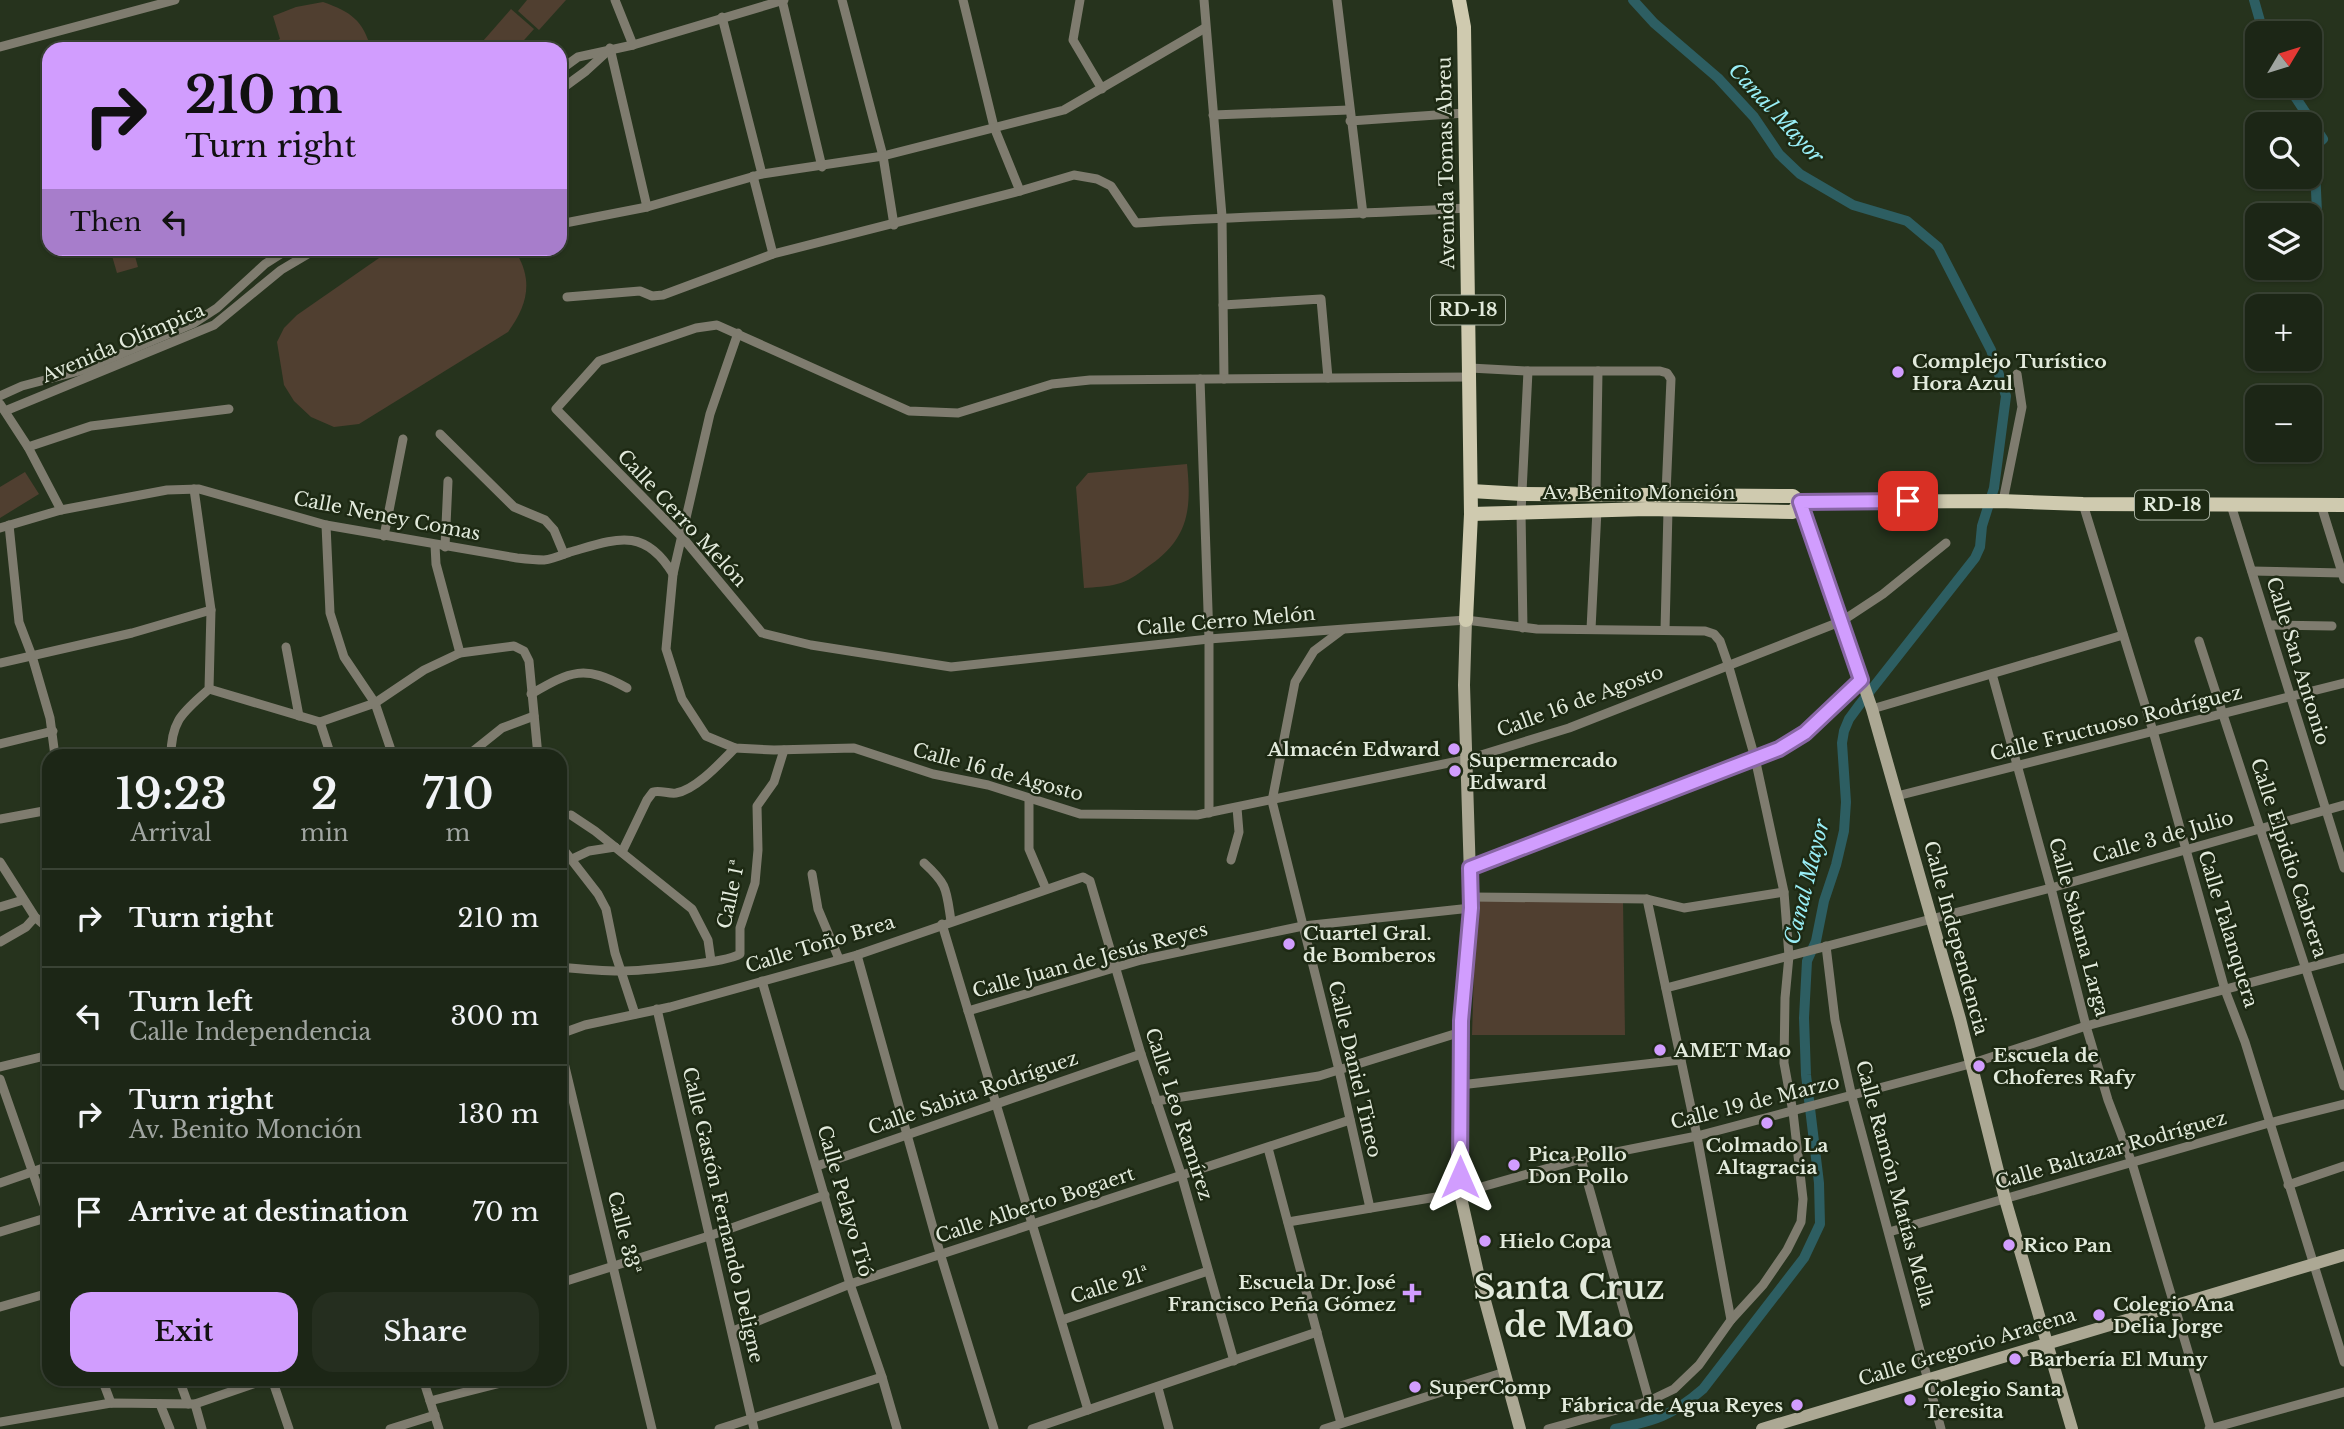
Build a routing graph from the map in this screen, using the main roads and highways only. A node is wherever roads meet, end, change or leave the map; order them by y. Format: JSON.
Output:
{"nodes":[{"id":1,"x":1459,"y":0,"type":"edge"},
{"id":2,"x":1471,"y":491,"type":"junction"},
{"id":3,"x":1800,"y":502,"type":"junction"},
{"id":4,"x":2344,"y":505,"type":"edge"},
{"id":5,"x":1471,"y":514,"type":"junction"},
{"id":6,"x":1466,"y":620,"type":"road end"}],
"edges":[{"from":1,"to":2,"type":"main road","name":"Avenida Tomas Abreu","number":"RD-18"},
{"from":2,"to":3,"type":"main road","name":"Av. Benito Monción","number":"RD-18"},
{"from":2,"to":5,"type":"main road","name":"Avenida Tomas Abreu","number":"RD-18"},
{"from":3,"to":4,"type":"main road","name":"Av. Benito Monción","number":"RD-18"},
{"from":3,"to":5,"type":"main road","name":"Av. Benito Monción","number":"RD-18"},
{"from":5,"to":6,"type":"main road","name":"Avenida Tomas Abreu","number":"RD-18"}]}
